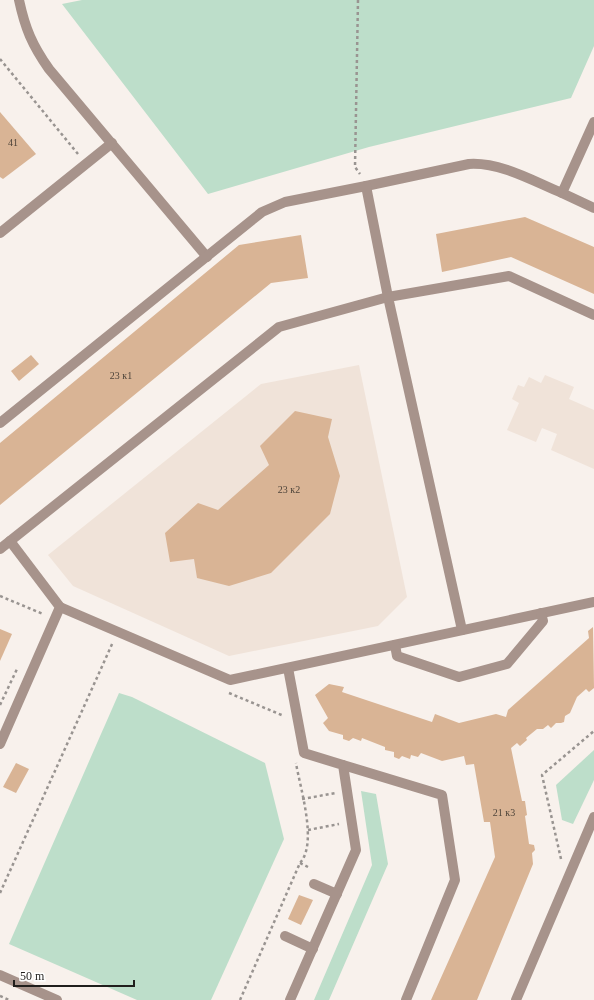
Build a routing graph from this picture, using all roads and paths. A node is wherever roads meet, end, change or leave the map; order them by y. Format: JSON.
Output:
{"nodes":[{"id":1,"x":19,"y":0,"type":"edge"},
{"id":2,"x":358,"y":0,"type":"edge"},
{"id":3,"x":0,"y":59,"type":"edge"},
{"id":4,"x":594,"y":122,"type":"edge"},
{"id":5,"x":112,"y":143,"type":"junction"},
{"id":6,"x":86,"y":164,"type":"junction"},
{"id":7,"x":366,"y":186,"type":"junction"},
{"id":8,"x":562,"y":194,"type":"junction"},
{"id":9,"x":594,"y":208,"type":"edge"},
{"id":10,"x":0,"y":233,"type":"edge"},
{"id":11,"x":208,"y":256,"type":"junction"},
{"id":12,"x":388,"y":297,"type":"junction"},
{"id":13,"x":594,"y":315,"type":"edge"},
{"id":14,"x":0,"y":423,"type":"edge"},
{"id":15,"x":10,"y":541,"type":"junction"},
{"id":16,"x":0,"y":550,"type":"edge"},
{"id":17,"x":0,"y":596,"type":"edge"},
{"id":18,"x":594,"y":602,"type":"edge"},
{"id":19,"x":60,"y":607,"type":"junction"},
{"id":20,"x":44,"y":613,"type":"junction"},
{"id":21,"x":541,"y":613,"type":"junction"},
{"id":22,"x":55,"y":619,"type":"junction"},
{"id":23,"x":40,"y":620,"type":"dead end"},
{"id":24,"x":462,"y":630,"type":"junction"},
{"id":25,"x":118,"y":632,"type":"junction"},
{"id":26,"x":105,"y":642,"type":"dead end"},
{"id":27,"x":111,"y":645,"type":"junction"},
{"id":28,"x":395,"y":645,"type":"junction"},
{"id":29,"x":119,"y":648,"type":"dead end"},
{"id":30,"x":20,"y":662,"type":"dead end"},
{"id":31,"x":288,"y":668,"type":"junction"},
{"id":32,"x":227,"y":692,"type":"dead end"},
{"id":33,"x":0,"y":705,"type":"edge"},
{"id":34,"x":289,"y":718,"type":"dead end"},
{"id":35,"x":594,"y":731,"type":"edge"},
{"id":36,"x":0,"y":744,"type":"edge"},
{"id":37,"x":295,"y":756,"type":"dead end"},
{"id":38,"x":343,"y":765,"type":"junction"},
{"id":39,"x":336,"y":793,"type":"dead end"},
{"id":40,"x":302,"y":799,"type":"junction"},
{"id":41,"x":594,"y":817,"type":"edge"},
{"id":42,"x":341,"y":823,"type":"dead end"},
{"id":43,"x":308,"y":830,"type":"junction"},
{"id":44,"x":561,"y":859,"type":"dead end"},
{"id":45,"x":300,"y":863,"type":"junction"},
{"id":46,"x":308,"y":867,"type":"dead end"},
{"id":47,"x":314,"y":884,"type":"dead end"},
{"id":48,"x":0,"y":893,"type":"edge"},
{"id":49,"x":338,"y":894,"type":"junction"},
{"id":50,"x":285,"y":936,"type":"dead end"},
{"id":51,"x":267,"y":940,"type":"junction"},
{"id":52,"x":274,"y":943,"type":"dead end"},
{"id":53,"x":313,"y":949,"type":"junction"},
{"id":54,"x":0,"y":975,"type":"edge"},
{"id":55,"x":0,"y":996,"type":"edge"},
{"id":56,"x":9,"y":1000,"type":"edge"},
{"id":57,"x":57,"y":1000,"type":"edge"},
{"id":58,"x":240,"y":1000,"type":"edge"},
{"id":59,"x":290,"y":1000,"type":"edge"},
{"id":60,"x":406,"y":1000,"type":"edge"},
{"id":61,"x":516,"y":1000,"type":"edge"}],
"edges":[{"from":1,"to":5,"type":"lane"},
{"from":2,"to":7,"type":"path"},
{"from":3,"to":6,"type":"path"},
{"from":4,"to":8,"type":"lane"},
{"from":5,"to":6,"type":"lane"},
{"from":5,"to":11,"type":"lane"},
{"from":6,"to":10,"type":"lane"},
{"from":7,"to":8,"type":"lane"},
{"from":7,"to":11,"type":"lane"},
{"from":7,"to":12,"type":"lane"},
{"from":8,"to":9,"type":"lane"},
{"from":11,"to":14,"type":"lane"},
{"from":12,"to":13,"type":"lane"},
{"from":12,"to":15,"type":"lane"},
{"from":12,"to":24,"type":"lane"},
{"from":15,"to":16,"type":"lane"},
{"from":15,"to":19,"type":"lane"},
{"from":17,"to":20,"type":"path"},
{"from":18,"to":21,"type":"lane"},
{"from":19,"to":22,"type":"lane"},
{"from":19,"to":25,"type":"lane"},
{"from":20,"to":22,"type":"path"},
{"from":20,"to":23,"type":"path"},
{"from":21,"to":24,"type":"lane"},
{"from":21,"to":28,"type":"lane"},
{"from":22,"to":36,"type":"lane"},
{"from":24,"to":28,"type":"lane"},
{"from":25,"to":27,"type":"path"},
{"from":25,"to":31,"type":"lane"},
{"from":26,"to":27,"type":"path"},
{"from":27,"to":29,"type":"path"},
{"from":27,"to":48,"type":"path"},
{"from":28,"to":31,"type":"lane"},
{"from":30,"to":33,"type":"path"},
{"from":31,"to":38,"type":"lane"},
{"from":32,"to":34,"type":"path"},
{"from":35,"to":44,"type":"path"},
{"from":37,"to":40,"type":"path"},
{"from":38,"to":49,"type":"lane"},
{"from":38,"to":60,"type":"lane"},
{"from":39,"to":40,"type":"path"},
{"from":40,"to":43,"type":"path"},
{"from":41,"to":61,"type":"lane"},
{"from":42,"to":43,"type":"path"},
{"from":43,"to":45,"type":"path"},
{"from":45,"to":46,"type":"path"},
{"from":45,"to":51,"type":"path"},
{"from":47,"to":49,"type":"lane"},
{"from":49,"to":53,"type":"lane"},
{"from":50,"to":53,"type":"lane"},
{"from":51,"to":52,"type":"path"},
{"from":51,"to":58,"type":"path"},
{"from":53,"to":59,"type":"lane"},
{"from":54,"to":57,"type":"lane"},
{"from":55,"to":56,"type":"path"}]}
